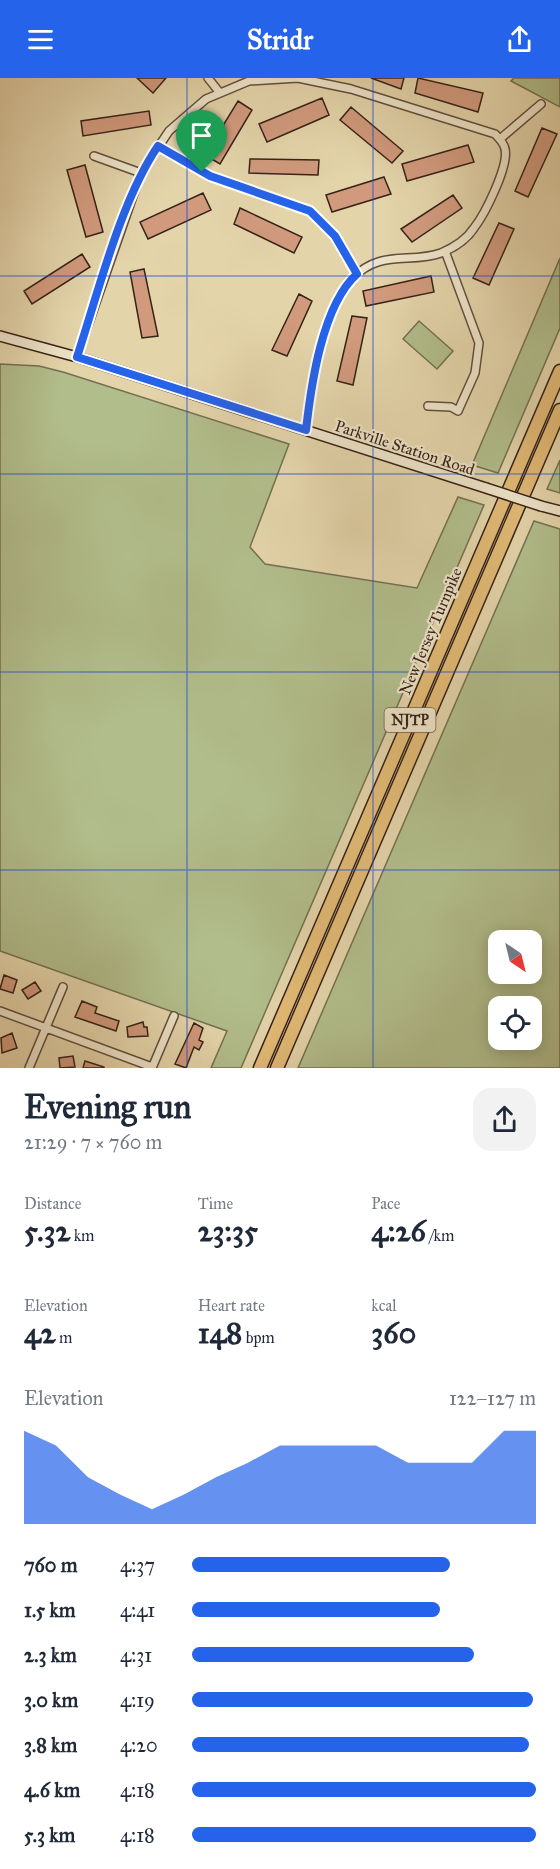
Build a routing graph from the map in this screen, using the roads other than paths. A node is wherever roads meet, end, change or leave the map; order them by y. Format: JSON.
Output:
{"nodes":[{"id":1,"x":208,"y":78,"type":"edge"},
{"id":2,"x":220,"y":93,"type":"junction"},
{"id":3,"x":542,"y":104,"type":"dead end"},
{"id":4,"x":500,"y":139,"type":"junction"},
{"id":5,"x":158,"y":146,"type":"junction"},
{"id":6,"x":94,"y":156,"type":"dead end"},
{"id":7,"x":141,"y":173,"type":"junction"},
{"id":8,"x":445,"y":251,"type":"junction"},
{"id":9,"x":357,"y":274,"type":"junction"},
{"id":10,"x":0,"y":336,"type":"edge"},
{"id":11,"x":77,"y":357,"type":"junction"},
{"id":12,"x":560,"y":371,"type":"edge"},
{"id":13,"x":428,"y":406,"type":"dead end"},
{"id":14,"x":560,"y":410,"type":"edge"},
{"id":15,"x":306,"y":430,"type":"junction"},
{"id":16,"x":560,"y":511,"type":"edge"},
{"id":17,"x":63,"y":987,"type":"dead end"},
{"id":18,"x":0,"y":1011,"type":"edge"},
{"id":19,"x":174,"y":1016,"type":"dead end"},
{"id":20,"x":47,"y":1027,"type":"junction"},
{"id":21,"x":152,"y":1067,"type":"edge"},
{"id":22,"x":29,"y":1068,"type":"edge"},
{"id":23,"x":260,"y":1068,"type":"edge"},
{"id":24,"x":277,"y":1068,"type":"edge"}],
"edges":[{"from":1,"to":2,"type":"street"},
{"from":2,"to":4,"type":"street"},
{"from":2,"to":5,"type":"street"},
{"from":3,"to":4,"type":"street"},
{"from":4,"to":8,"type":"street"},
{"from":5,"to":7,"type":"street"},
{"from":5,"to":9,"type":"street"},
{"from":6,"to":7,"type":"street"},
{"from":7,"to":11,"type":"street"},
{"from":8,"to":9,"type":"street"},
{"from":8,"to":13,"type":"street"},
{"from":9,"to":15,"type":"street"},
{"from":10,"to":11,"type":"main road","name":"Parkville Station Road"},
{"from":11,"to":15,"type":"main road","name":"Parkville Station Road"},
{"from":12,"to":23,"type":"highway","name":"New Jersey Turnpike","number":"NJTP"},
{"from":14,"to":24,"type":"highway","name":"New Jersey Turnpike","number":"NJTP"},
{"from":15,"to":16,"type":"main road","name":"Parkville Station Road","bridge":true},
{"from":17,"to":20,"type":"street"},
{"from":18,"to":20,"type":"street"},
{"from":19,"to":21,"type":"street"},
{"from":20,"to":21,"type":"street"},
{"from":20,"to":22,"type":"street"}]}
